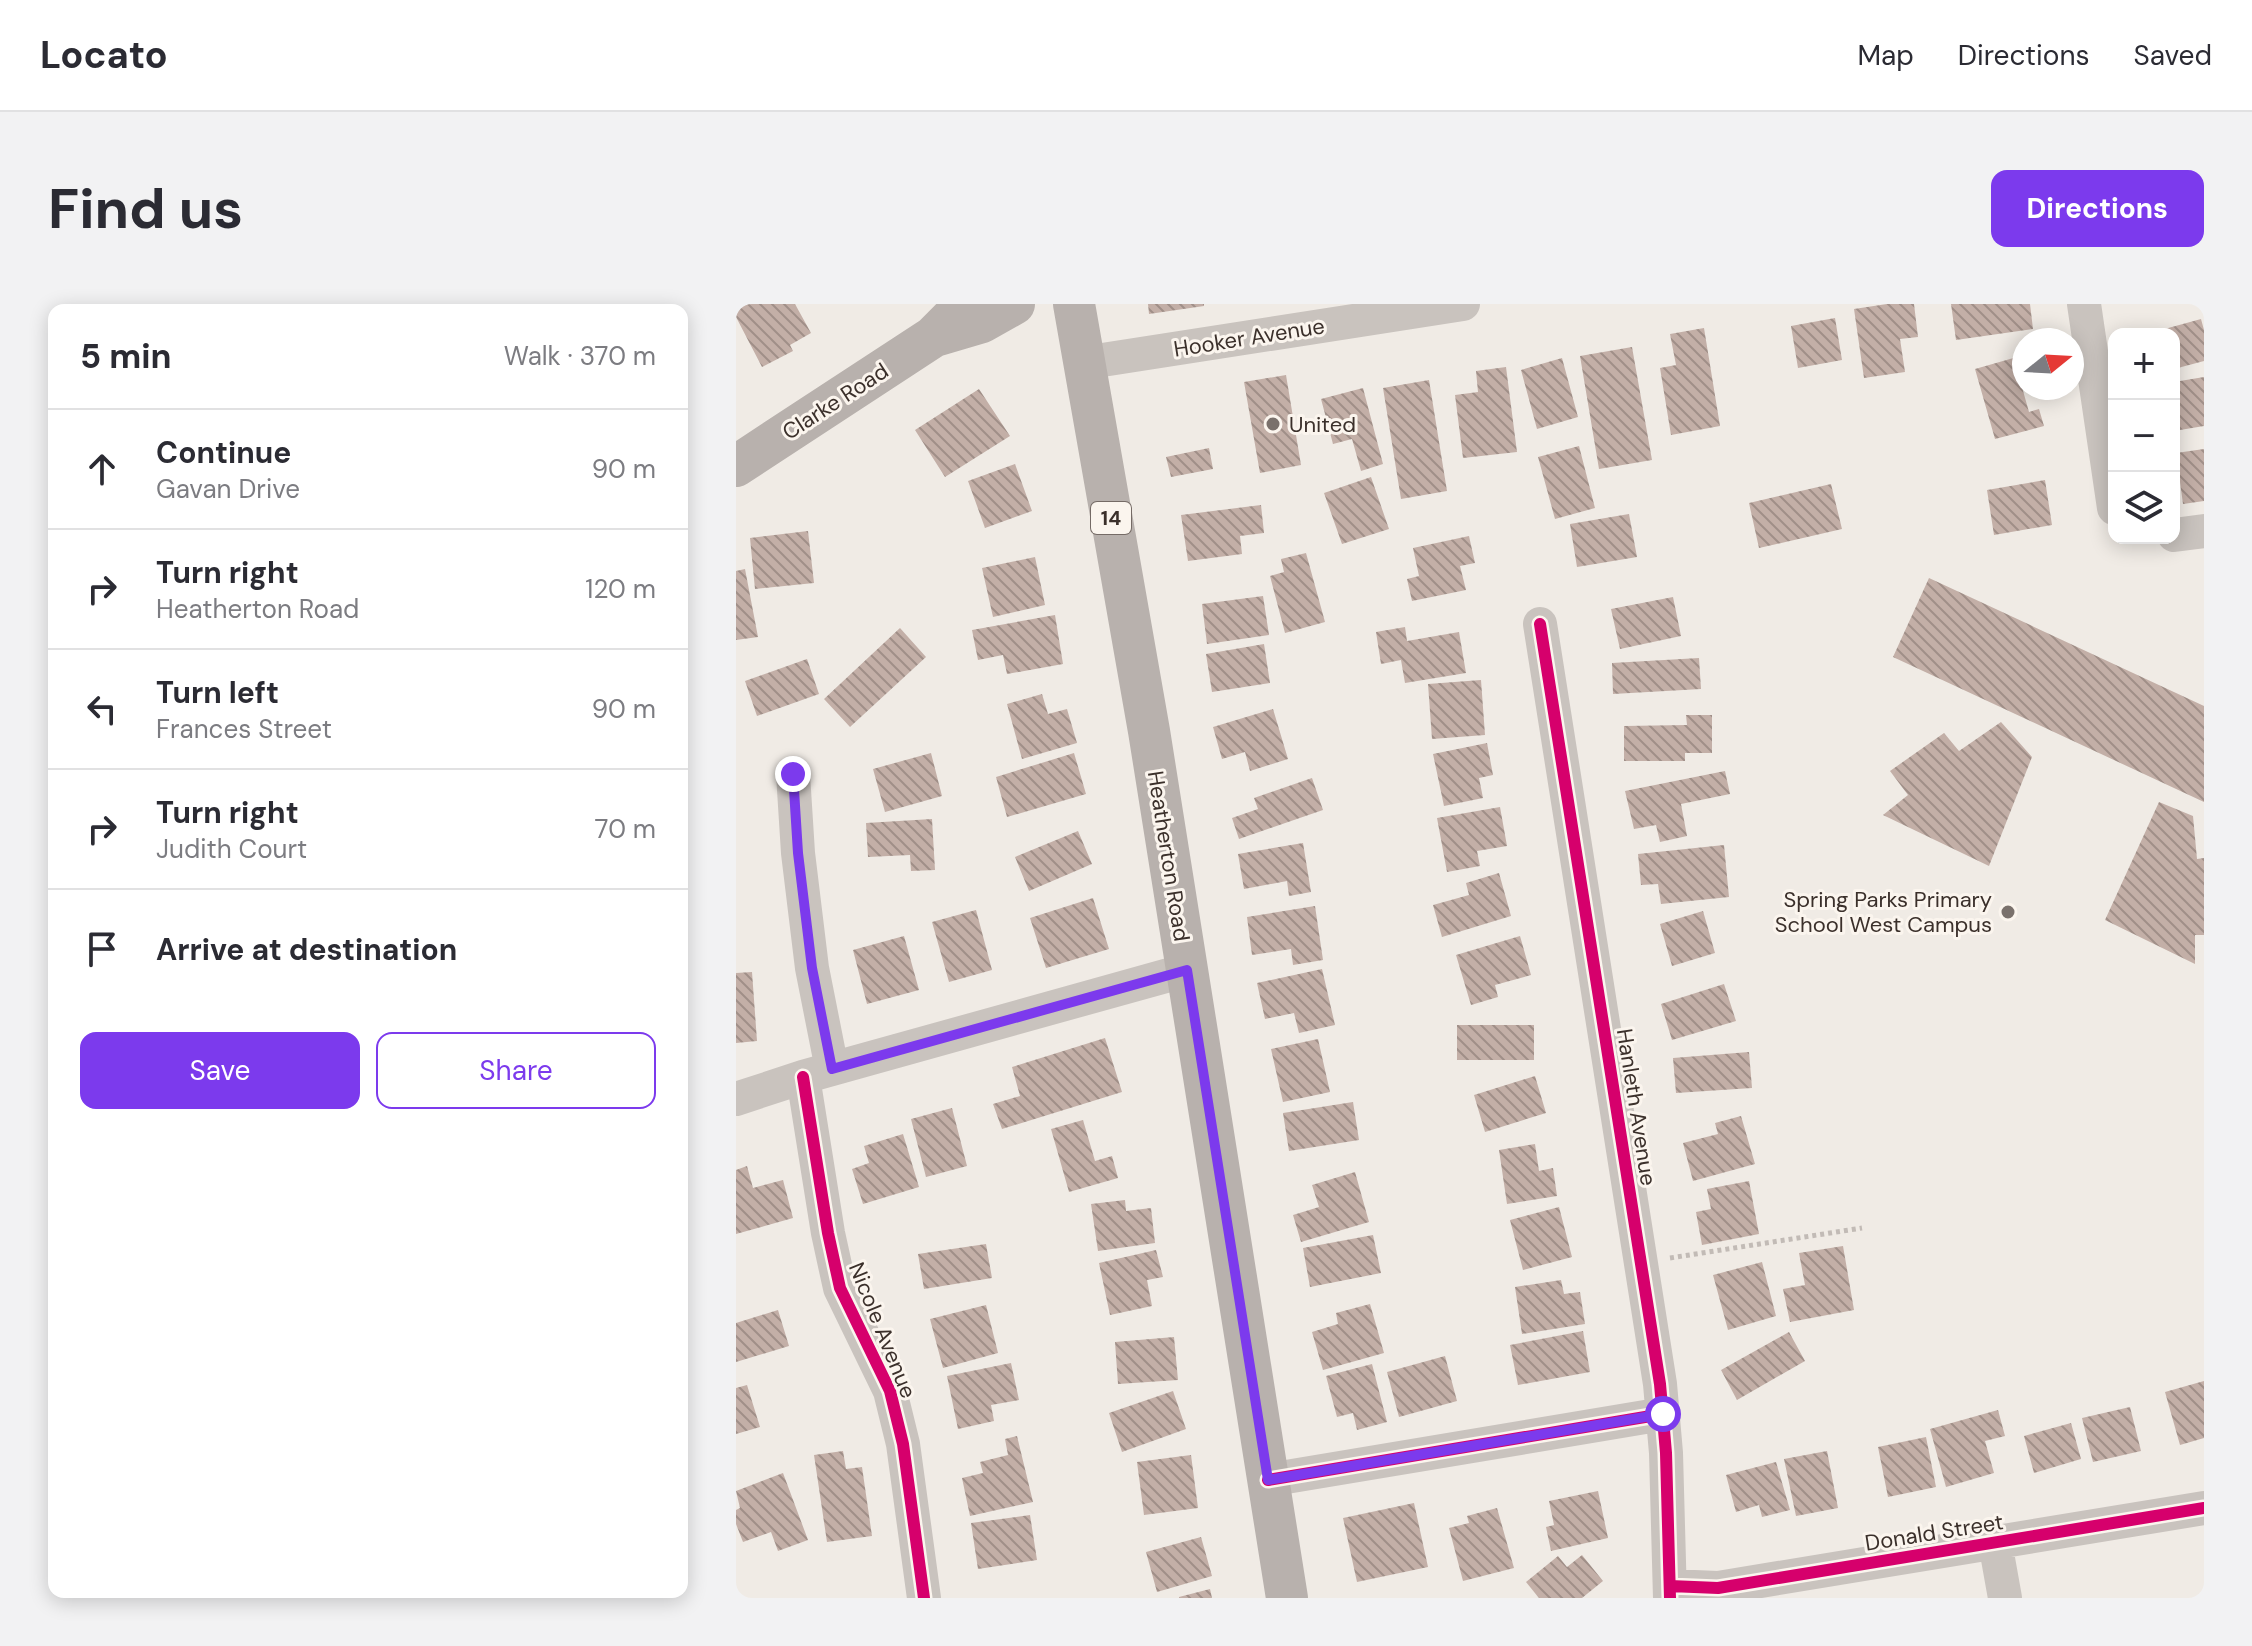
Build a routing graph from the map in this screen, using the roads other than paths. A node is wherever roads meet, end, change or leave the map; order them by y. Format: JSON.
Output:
{"nodes":[{"id":1,"x":966,"y":304,"type":"edge"},
{"id":2,"x":1014,"y":304,"type":"edge"},
{"id":3,"x":1074,"y":304,"type":"edge"},
{"id":4,"x":1463,"y":304,"type":"edge"},
{"id":5,"x":2084,"y":304,"type":"edge"},
{"id":6,"x":933,"y":337,"type":"junction"},
{"id":7,"x":1083,"y":363,"type":"junction"},
{"id":8,"x":736,"y":466,"type":"edge"},
{"id":9,"x":2109,"y":472,"type":"edge"},
{"id":10,"x":2204,"y":531,"type":"edge"},
{"id":11,"x":2180,"y":534,"type":"edge"},
{"id":12,"x":1540,"y":624,"type":"dead end"},
{"id":13,"x":793,"y":774,"type":"dead end"},
{"id":14,"x":1187,"y":970,"type":"junction"},
{"id":15,"x":817,"y":1073,"type":"junction"},
{"id":16,"x":736,"y":1099,"type":"edge"},
{"id":17,"x":1663,"y":1414,"type":"junction"},
{"id":18,"x":1268,"y":1480,"type":"junction"},
{"id":19,"x":2204,"y":1508,"type":"edge"},
{"id":20,"x":1995,"y":1542,"type":"junction"},
{"id":21,"x":1670,"y":1592,"type":"edge"},
{"id":22,"x":924,"y":1598,"type":"edge"},
{"id":23,"x":1287,"y":1598,"type":"edge"},
{"id":24,"x":2005,"y":1598,"type":"edge"}],
"edges":[{"from":1,"to":6,"type":"main road","name":"Clarke Road"},
{"from":2,"to":6,"type":"main road","name":"Clarke Road"},
{"from":3,"to":7,"type":"main road","name":"Heatherton Road","number":"14"},
{"from":4,"to":7,"type":"street","name":"Hooker Avenue"},
{"from":5,"to":9,"type":"street"},
{"from":6,"to":8,"type":"main road","name":"Clarke Road"},
{"from":7,"to":14,"type":"main road","name":"Heatherton Road","number":"14"},
{"from":10,"to":11,"type":"street"},
{"from":12,"to":17,"type":"street","name":"Hanleth Avenue"},
{"from":13,"to":15,"type":"street","name":"Nicole Avenue"},
{"from":14,"to":15,"type":"street"},
{"from":14,"to":18,"type":"main road","name":"Heatherton Road","number":"14"},
{"from":15,"to":16,"type":"street"},
{"from":15,"to":22,"type":"street","name":"Nicole Avenue"},
{"from":17,"to":18,"type":"street"},
{"from":17,"to":21,"type":"street","name":"Hanleth Avenue"},
{"from":18,"to":23,"type":"main road","name":"Heatherton Road","number":"14"},
{"from":19,"to":20,"type":"street","name":"Donald Street"},
{"from":20,"to":21,"type":"street","name":"Donald Street"},
{"from":20,"to":24,"type":"street"}]}
